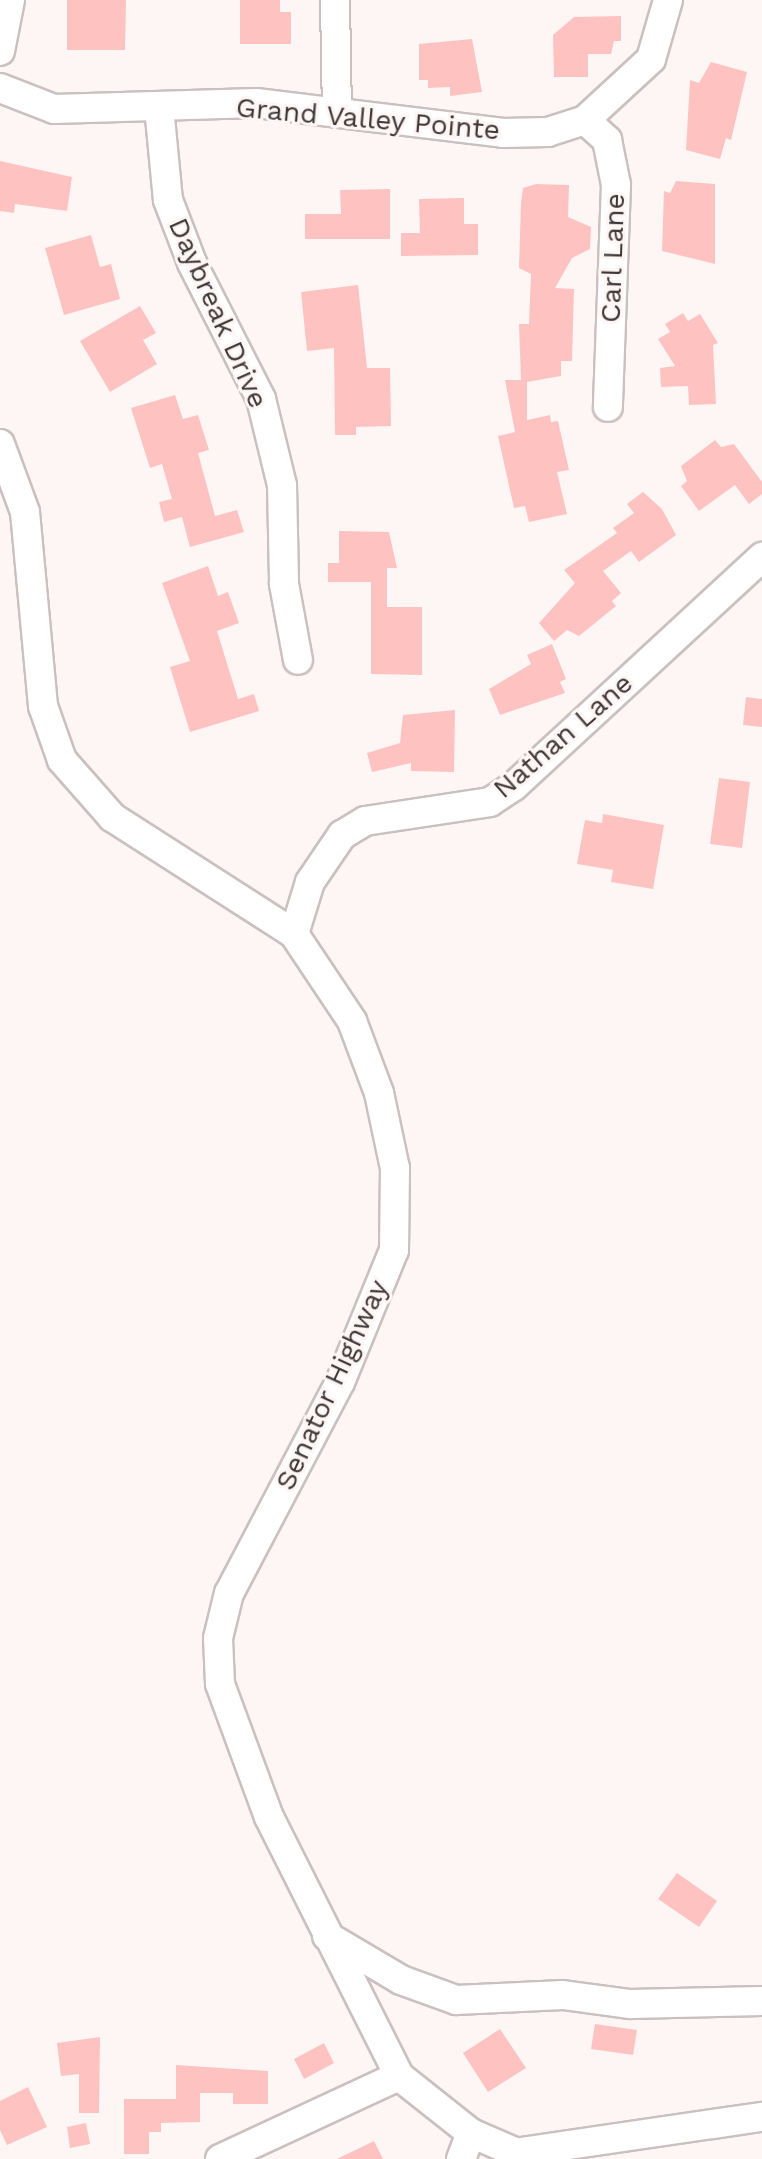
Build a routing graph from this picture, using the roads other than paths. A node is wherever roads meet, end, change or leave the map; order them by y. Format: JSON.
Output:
{"nodes":[{"id":1,"x":10,"y":0,"type":"edge"},
{"id":2,"x":335,"y":0,"type":"edge"},
{"id":3,"x":668,"y":0,"type":"edge"},
{"id":4,"x":0,"y":51,"type":"edge"},
{"id":5,"x":0,"y":88,"type":"edge"},
{"id":6,"x":159,"y":107,"type":"junction"},
{"id":7,"x":337,"y":113,"type":"junction"},
{"id":8,"x":585,"y":120,"type":"junction"},
{"id":9,"x":608,"y":407,"type":"dead end"},
{"id":10,"x":0,"y":444,"type":"edge"},
{"id":11,"x":762,"y":557,"type":"edge"},
{"id":12,"x":298,"y":660,"type":"dead end"},
{"id":13,"x":294,"y":934,"type":"junction"},
{"id":14,"x":327,"y":1936,"type":"junction"},
{"id":15,"x":762,"y":2001,"type":"edge"},
{"id":16,"x":399,"y":2076,"type":"junction"},
{"id":17,"x":762,"y":2117,"type":"edge"},
{"id":18,"x":466,"y":2146,"type":"edge"},
{"id":19,"x":523,"y":2156,"type":"edge"},
{"id":20,"x":220,"y":2159,"type":"edge"}],
"edges":[{"from":1,"to":4,"type":"street"},
{"from":2,"to":7,"type":"street"},
{"from":3,"to":8,"type":"street","name":"Grand Valley Pointe"},
{"from":5,"to":6,"type":"street","name":"Grand Valley Pointe"},
{"from":6,"to":7,"type":"street","name":"Grand Valley Pointe"},
{"from":6,"to":12,"type":"street","name":"Daybreak Drive"},
{"from":7,"to":8,"type":"street","name":"Grand Valley Pointe"},
{"from":8,"to":9,"type":"street","name":"Carl Lane"},
{"from":10,"to":13,"type":"street","name":"Senator Highway"},
{"from":11,"to":13,"type":"street","name":"Nathan Lane"},
{"from":13,"to":14,"type":"street","name":"Senator Highway"},
{"from":14,"to":15,"type":"street"},
{"from":14,"to":16,"type":"street","name":"Senator Highway"},
{"from":16,"to":18,"type":"street","name":"Senator Highway"},
{"from":16,"to":20,"type":"street"},
{"from":17,"to":19,"type":"street"},
{"from":18,"to":19,"type":"street","name":"Senator Highway"}]}
